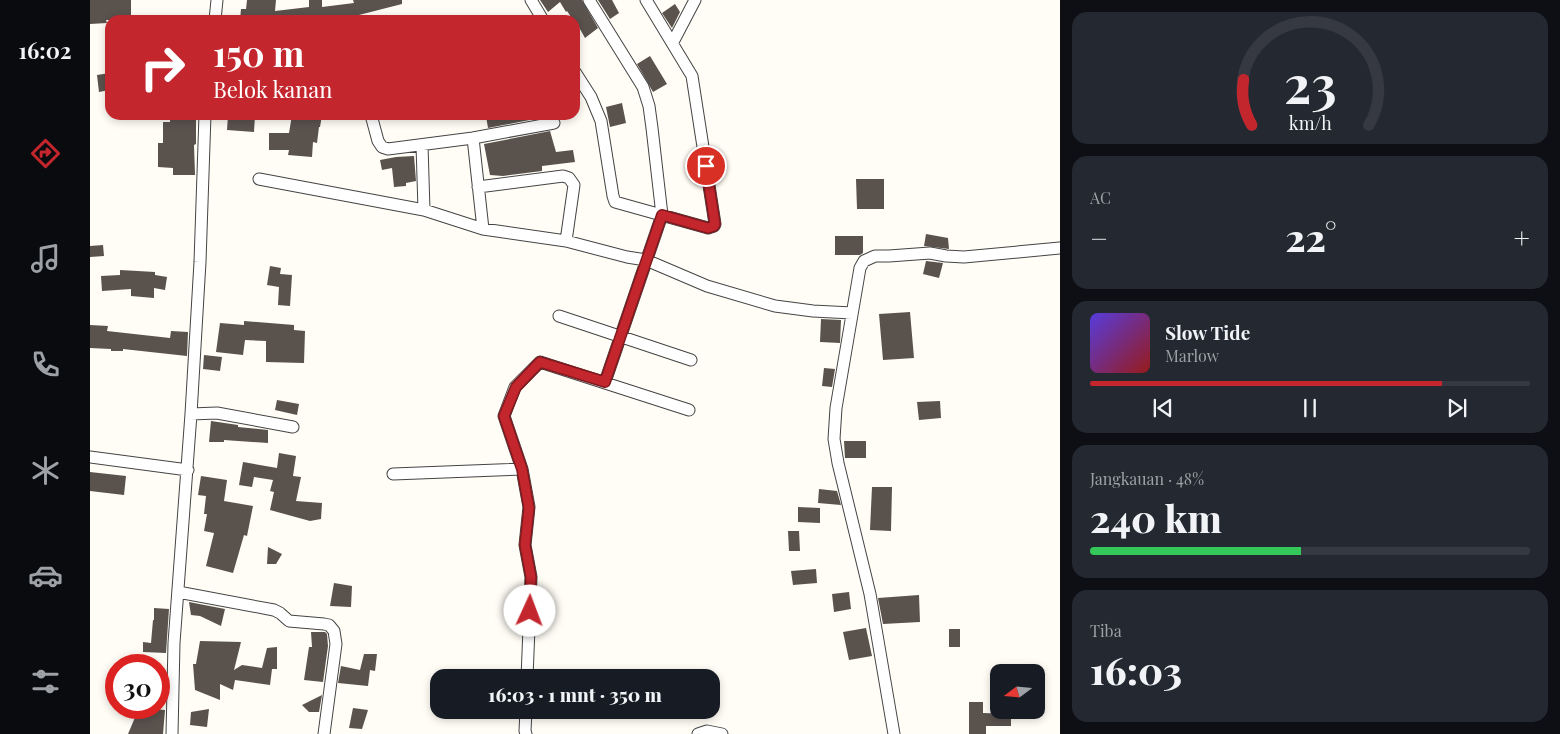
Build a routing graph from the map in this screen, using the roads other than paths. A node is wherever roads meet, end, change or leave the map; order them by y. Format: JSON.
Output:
{"nodes":[{"id":1,"x":216,"y":0,"type":"edge"},
{"id":2,"x":588,"y":0,"type":"edge"},
{"id":3,"x":646,"y":0,"type":"edge"},
{"id":4,"x":694,"y":0,"type":"edge"},
{"id":5,"x":532,"y":1,"type":"edge"},
{"id":6,"x":215,"y":15,"type":"edge"},
{"id":7,"x":540,"y":15,"type":"edge"},
{"id":8,"x":672,"y":42,"type":"junction"},
{"id":9,"x":580,"y":80,"type":"edge"},
{"id":10,"x":206,"y":120,"type":"edge"},
{"id":11,"x":372,"y":120,"type":"edge"},
{"id":12,"x":554,"y":123,"type":"dead end"},
{"id":13,"x":473,"y":138,"type":"junction"},
{"id":14,"x":422,"y":145,"type":"junction"},
{"id":15,"x":259,"y":179,"type":"dead end"},
{"id":16,"x":478,"y":187,"type":"junction"},
{"id":17,"x":424,"y":210,"type":"junction"},
{"id":18,"x":662,"y":215,"type":"junction"},
{"id":19,"x":483,"y":229,"type":"junction"},
{"id":20,"x":566,"y":240,"type":"junction"},
{"id":21,"x":1060,"y":248,"type":"edge"},
{"id":22,"x":646,"y":260,"type":"junction"},
{"id":23,"x":852,"y":313,"type":"junction"},
{"id":24,"x":559,"y":316,"type":"dead end"},
{"id":25,"x":620,"y":336,"type":"junction"},
{"id":26,"x":691,"y":360,"type":"dead end"},
{"id":27,"x":605,"y":382,"type":"junction"},
{"id":28,"x":689,"y":410,"type":"dead end"},
{"id":29,"x":191,"y":414,"type":"junction"},
{"id":30,"x":293,"y":427,"type":"dead end"},
{"id":31,"x":90,"y":457,"type":"edge"},
{"id":32,"x":522,"y":469,"type":"junction"},
{"id":33,"x":188,"y":470,"type":"junction"},
{"id":34,"x":393,"y":474,"type":"dead end"},
{"id":35,"x":178,"y":592,"type":"junction"},
{"id":36,"x":527,"y":669,"type":"edge"},
{"id":37,"x":526,"y":719,"type":"edge"},
{"id":38,"x":172,"y":734,"type":"edge"},
{"id":39,"x":324,"y":734,"type":"edge"},
{"id":40,"x":526,"y":734,"type":"edge"},
{"id":41,"x":698,"y":734,"type":"edge"},
{"id":42,"x":722,"y":734,"type":"edge"},
{"id":43,"x":894,"y":734,"type":"edge"}],
"edges":[{"from":1,"to":6,"type":"street"},
{"from":2,"to":18,"type":"street"},
{"from":3,"to":8,"type":"street"},
{"from":4,"to":8,"type":"street"},
{"from":5,"to":7,"type":"street"},
{"from":8,"to":18,"type":"street"},
{"from":9,"to":18,"type":"street"},
{"from":10,"to":29,"type":"street"},
{"from":11,"to":14,"type":"street"},
{"from":12,"to":13,"type":"street"},
{"from":13,"to":14,"type":"street"},
{"from":13,"to":16,"type":"street"},
{"from":14,"to":17,"type":"street"},
{"from":15,"to":17,"type":"street"},
{"from":16,"to":19,"type":"street"},
{"from":16,"to":20,"type":"street"},
{"from":17,"to":19,"type":"street"},
{"from":18,"to":22,"type":"street"},
{"from":19,"to":20,"type":"street"},
{"from":20,"to":22,"type":"street"},
{"from":21,"to":23,"type":"street"},
{"from":22,"to":23,"type":"street"},
{"from":22,"to":25,"type":"street"},
{"from":23,"to":43,"type":"street"},
{"from":24,"to":25,"type":"street"},
{"from":25,"to":26,"type":"street"},
{"from":25,"to":27,"type":"street"},
{"from":27,"to":28,"type":"street"},
{"from":27,"to":32,"type":"street"},
{"from":29,"to":30,"type":"street"},
{"from":29,"to":33,"type":"street"},
{"from":31,"to":33,"type":"street"},
{"from":32,"to":34,"type":"street"},
{"from":32,"to":36,"type":"street"},
{"from":33,"to":35,"type":"street"},
{"from":35,"to":38,"type":"street"},
{"from":35,"to":39,"type":"street"},
{"from":37,"to":40,"type":"street"},
{"from":41,"to":42,"type":"street"}]}
